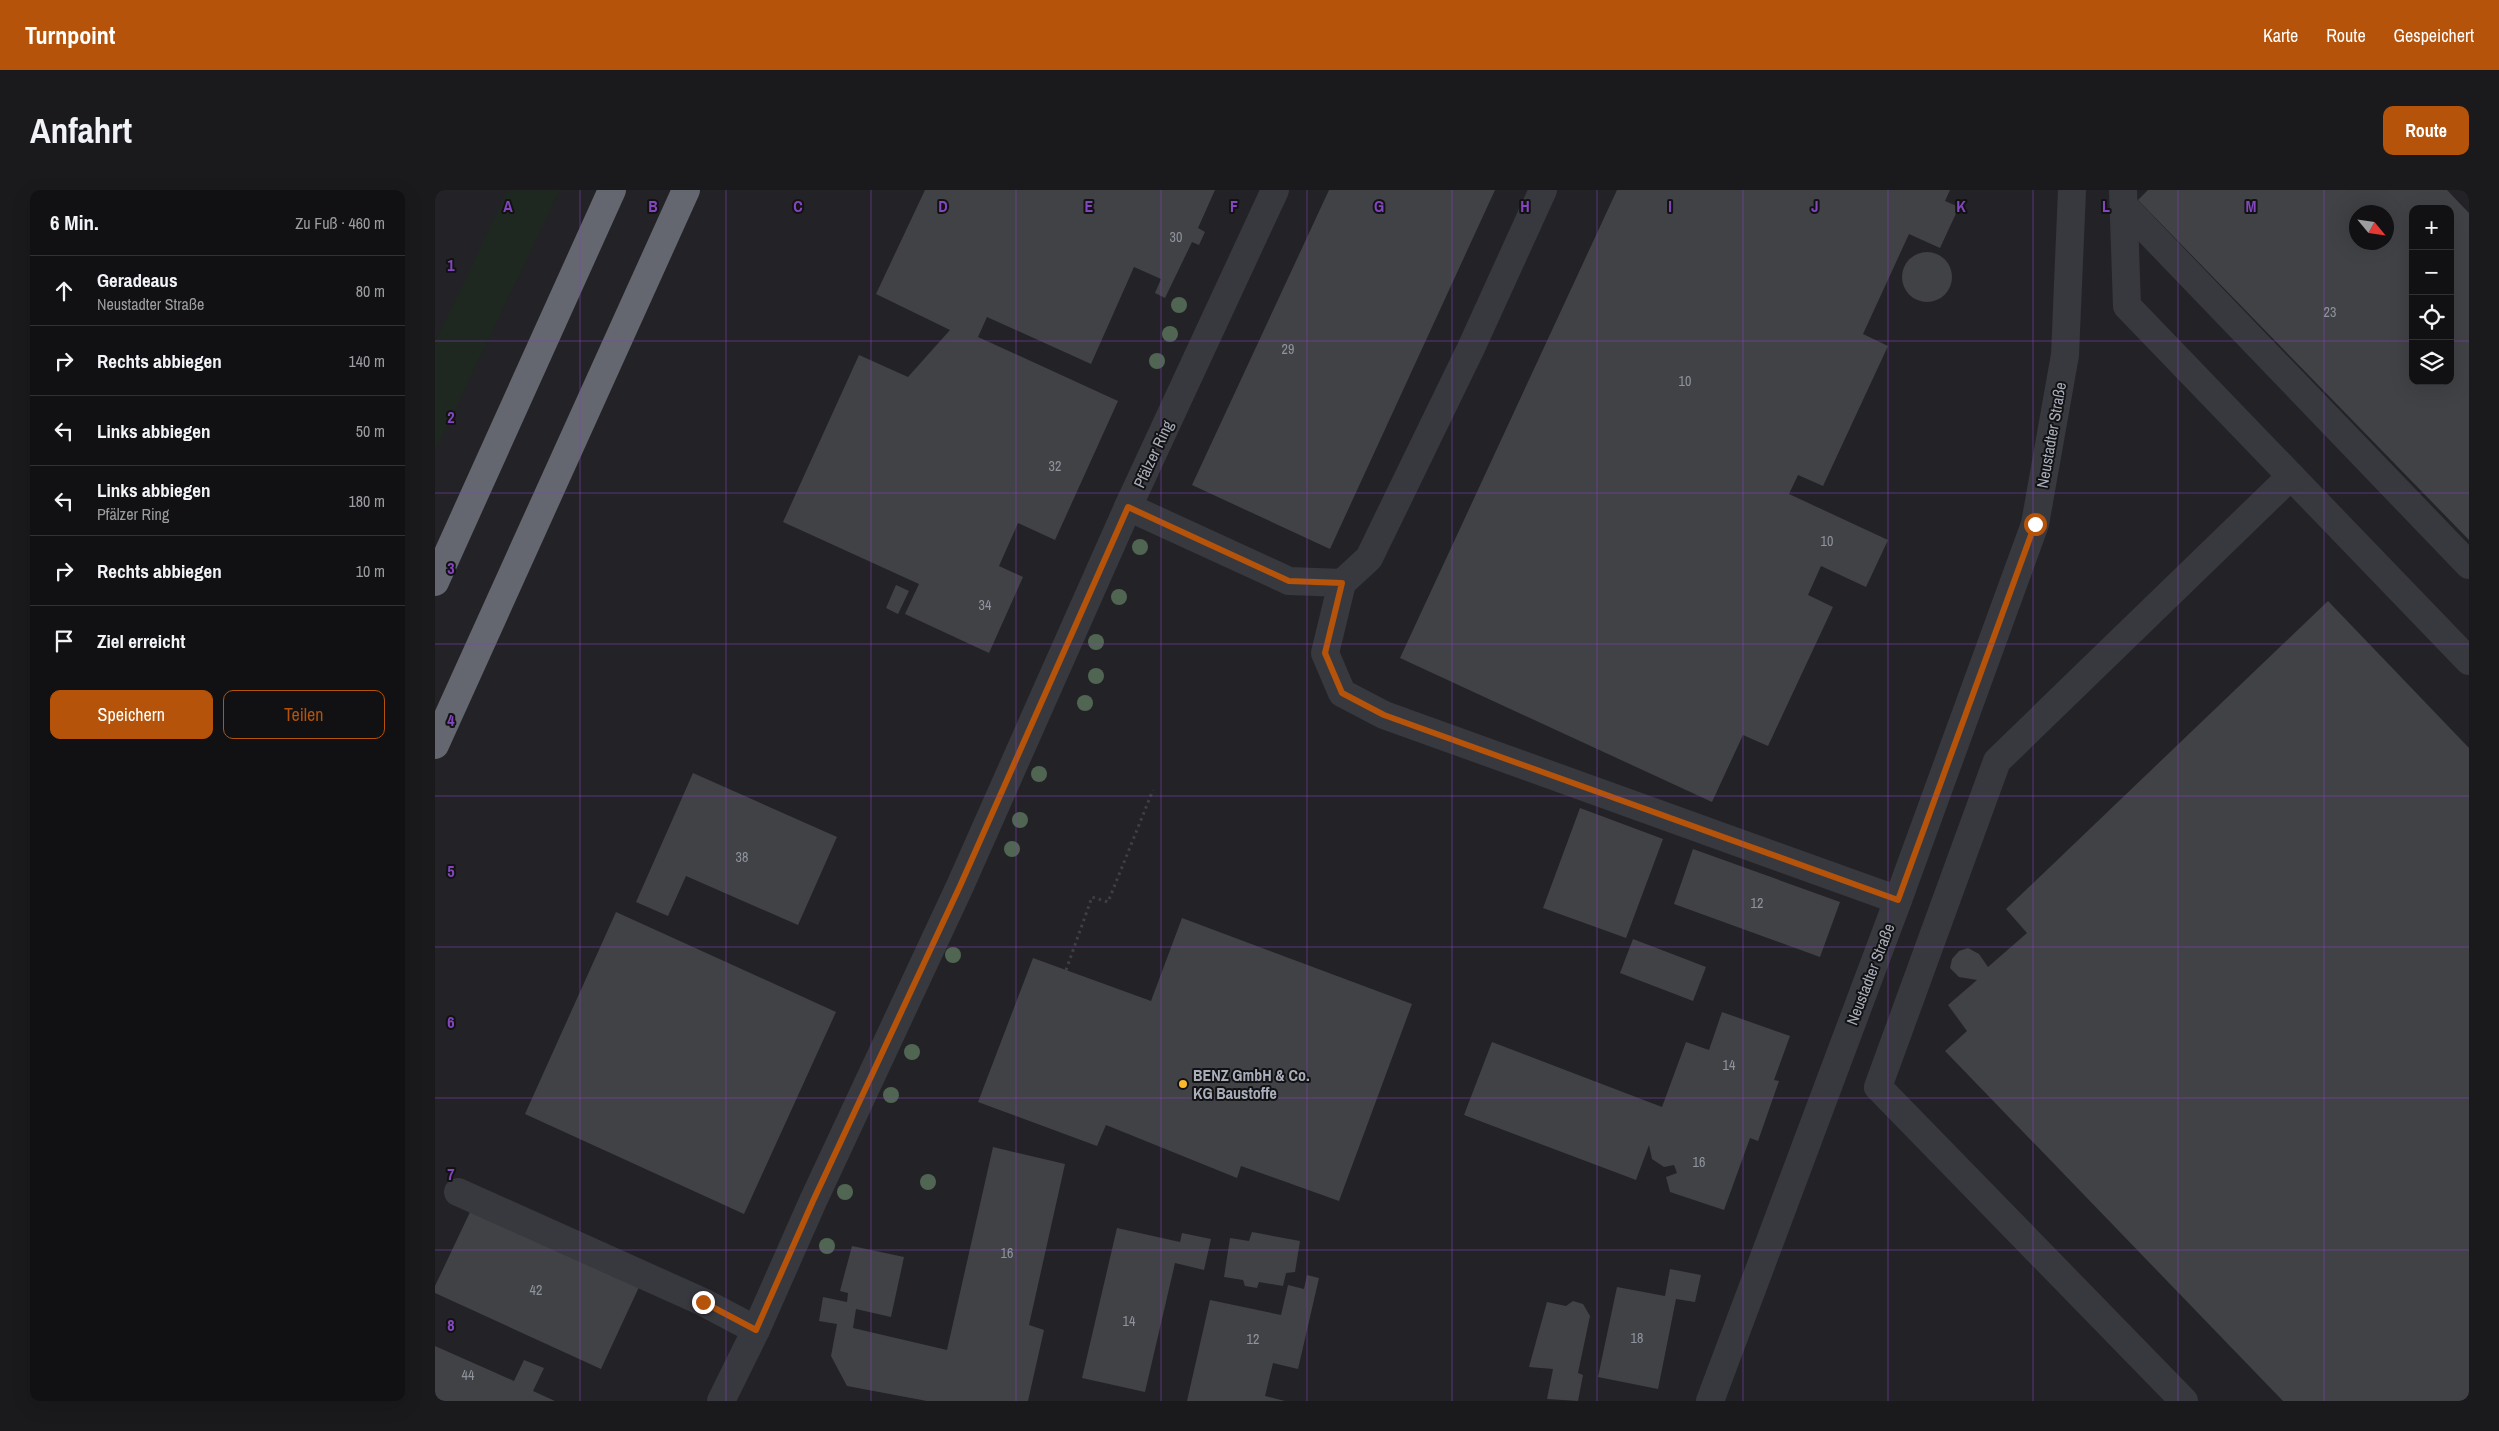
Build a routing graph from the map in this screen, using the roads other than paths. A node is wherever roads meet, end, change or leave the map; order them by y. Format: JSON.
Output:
{"nodes":[{"id":1,"x":612,"y":190,"type":"edge"},
{"id":2,"x":686,"y":190,"type":"edge"},
{"id":3,"x":1275,"y":190,"type":"edge"},
{"id":4,"x":1543,"y":190,"type":"edge"},
{"id":5,"x":2072,"y":190,"type":"edge"},
{"id":6,"x":2123,"y":198,"type":"edge"},
{"id":7,"x":2291,"y":476,"type":"junction"},
{"id":8,"x":1128,"y":507,"type":"junction"},
{"id":9,"x":2469,"y":565,"type":"edge"},
{"id":10,"x":435,"y":582,"type":"edge"},
{"id":11,"x":1342,"y":583,"type":"junction"},
{"id":12,"x":2469,"y":661,"type":"edge"},
{"id":13,"x":435,"y":745,"type":"edge"},
{"id":14,"x":1898,"y":900,"type":"junction"},
{"id":15,"x":458,"y":1192,"type":"dead end"},
{"id":16,"x":756,"y":1330,"type":"junction"},
{"id":17,"x":727,"y":1399,"type":"edge"},
{"id":18,"x":1710,"y":1401,"type":"edge"},
{"id":19,"x":2184,"y":1401,"type":"edge"}],
"edges":[{"from":1,"to":10,"type":"highway"},
{"from":2,"to":13,"type":"highway"},
{"from":3,"to":8,"type":"street","name":"Pfälzer Ring"},
{"from":4,"to":11,"type":"street"},
{"from":5,"to":14,"type":"street","name":"Neustadter Straße"},
{"from":6,"to":7,"type":"street"},
{"from":6,"to":9,"type":"street"},
{"from":7,"to":12,"type":"street"},
{"from":7,"to":19,"type":"street"},
{"from":8,"to":11,"type":"street"},
{"from":8,"to":16,"type":"street","name":"Pfälzer Ring"},
{"from":11,"to":14,"type":"street"},
{"from":14,"to":18,"type":"street","name":"Neustadter Straße"},
{"from":15,"to":16,"type":"street"},
{"from":16,"to":17,"type":"street","name":"Pfälzer Ring"}]}
